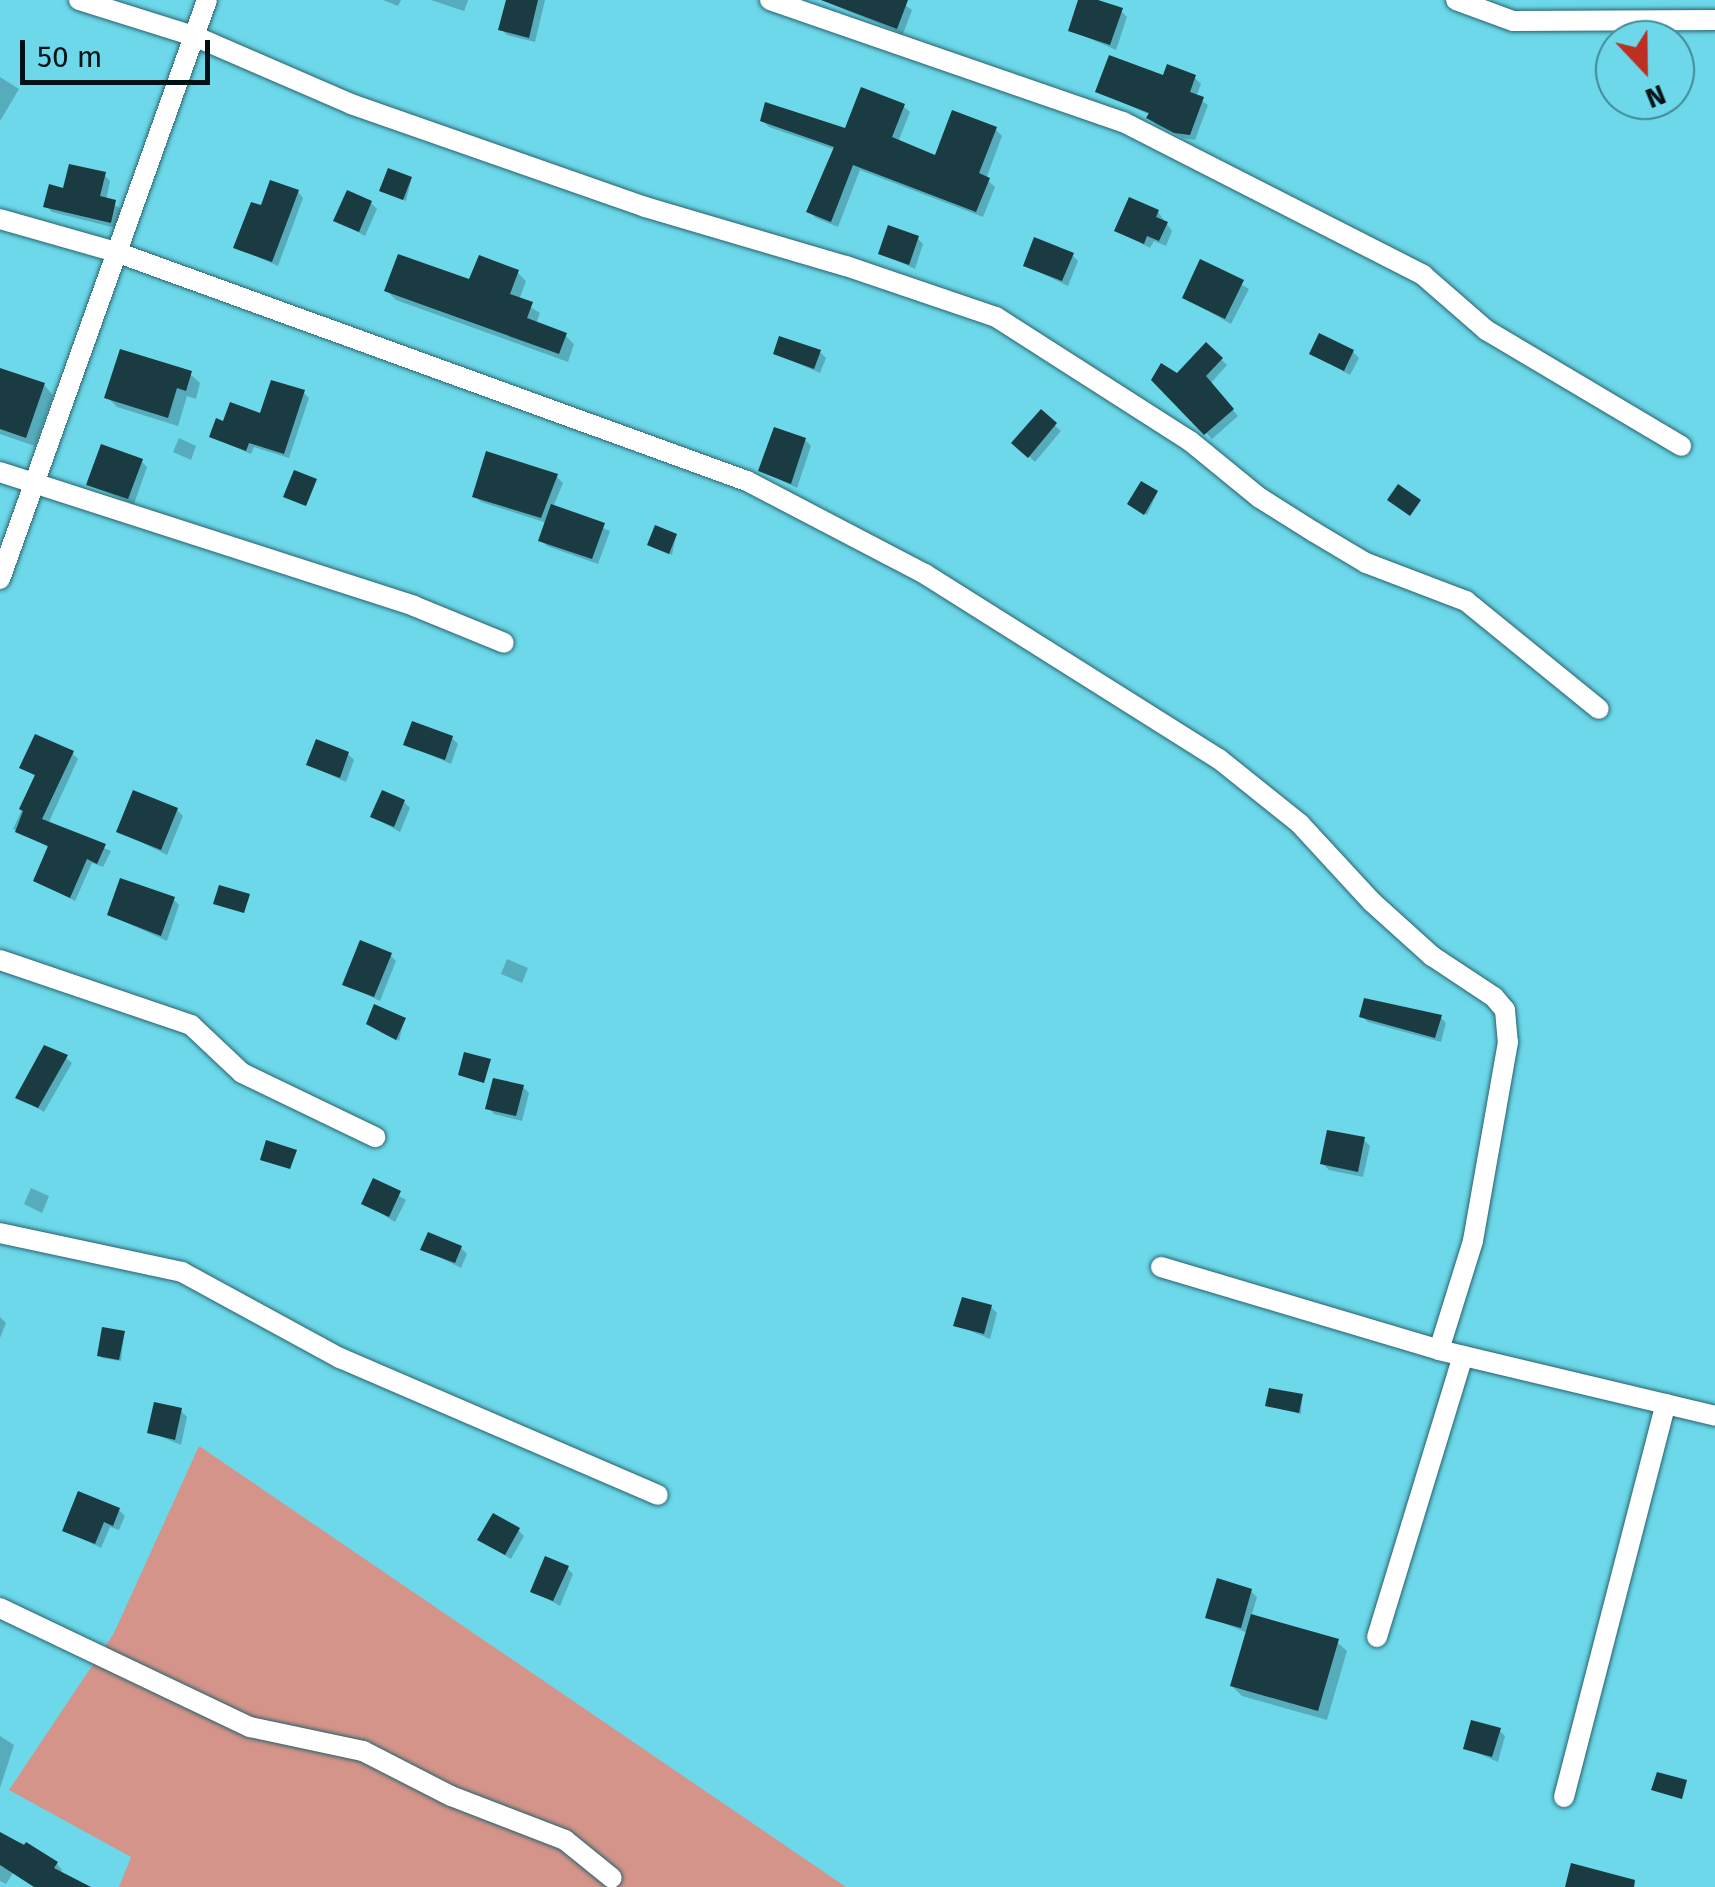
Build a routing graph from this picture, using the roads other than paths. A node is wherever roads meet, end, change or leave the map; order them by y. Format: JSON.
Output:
{"nodes":[{"id":1,"x":79,"y":0,"type":"edge"},
{"id":2,"x":207,"y":0,"type":"edge"},
{"id":3,"x":770,"y":0,"type":"edge"},
{"id":4,"x":1456,"y":0,"type":"edge"},
{"id":5,"x":1715,"y":20,"type":"edge"},
{"id":6,"x":194,"y":36,"type":"junction"},
{"id":7,"x":0,"y":219,"type":"edge"},
{"id":8,"x":116,"y":252,"type":"junction"},
{"id":9,"x":1681,"y":446,"type":"dead end"},
{"id":10,"x":0,"y":472,"type":"edge"},
{"id":11,"x":34,"y":484,"type":"junction"},
{"id":12,"x":0,"y":579,"type":"edge"},
{"id":13,"x":504,"y":643,"type":"dead end"},
{"id":14,"x":1599,"y":708,"type":"dead end"},
{"id":15,"x":0,"y":960,"type":"edge"},
{"id":16,"x":375,"y":1136,"type":"dead end"},
{"id":17,"x":0,"y":1233,"type":"edge"},
{"id":18,"x":1161,"y":1267,"type":"dead end"},
{"id":19,"x":1440,"y":1350,"type":"junction"},
{"id":20,"x":1463,"y":1356,"type":"junction"},
{"id":21,"x":1666,"y":1404,"type":"junction"},
{"id":22,"x":1715,"y":1416,"type":"edge"},
{"id":23,"x":658,"y":1495,"type":"dead end"},
{"id":24,"x":0,"y":1608,"type":"edge"},
{"id":25,"x":1377,"y":1638,"type":"dead end"},
{"id":26,"x":1564,"y":1797,"type":"dead end"},
{"id":27,"x":612,"y":1878,"type":"dead end"}],
"edges":[{"from":1,"to":6,"type":"street"},
{"from":2,"to":6,"type":"street"},
{"from":3,"to":9,"type":"street"},
{"from":4,"to":5,"type":"street"},
{"from":6,"to":8,"type":"street"},
{"from":6,"to":14,"type":"street"},
{"from":7,"to":8,"type":"street"},
{"from":8,"to":11,"type":"street"},
{"from":8,"to":19,"type":"street"},
{"from":10,"to":11,"type":"street"},
{"from":11,"to":12,"type":"street"},
{"from":11,"to":13,"type":"street"},
{"from":15,"to":16,"type":"street"},
{"from":17,"to":23,"type":"street"},
{"from":18,"to":19,"type":"street"},
{"from":19,"to":20,"type":"street"},
{"from":20,"to":21,"type":"street"},
{"from":20,"to":25,"type":"street"},
{"from":21,"to":22,"type":"street"},
{"from":21,"to":26,"type":"street"},
{"from":24,"to":27,"type":"street"}]}
